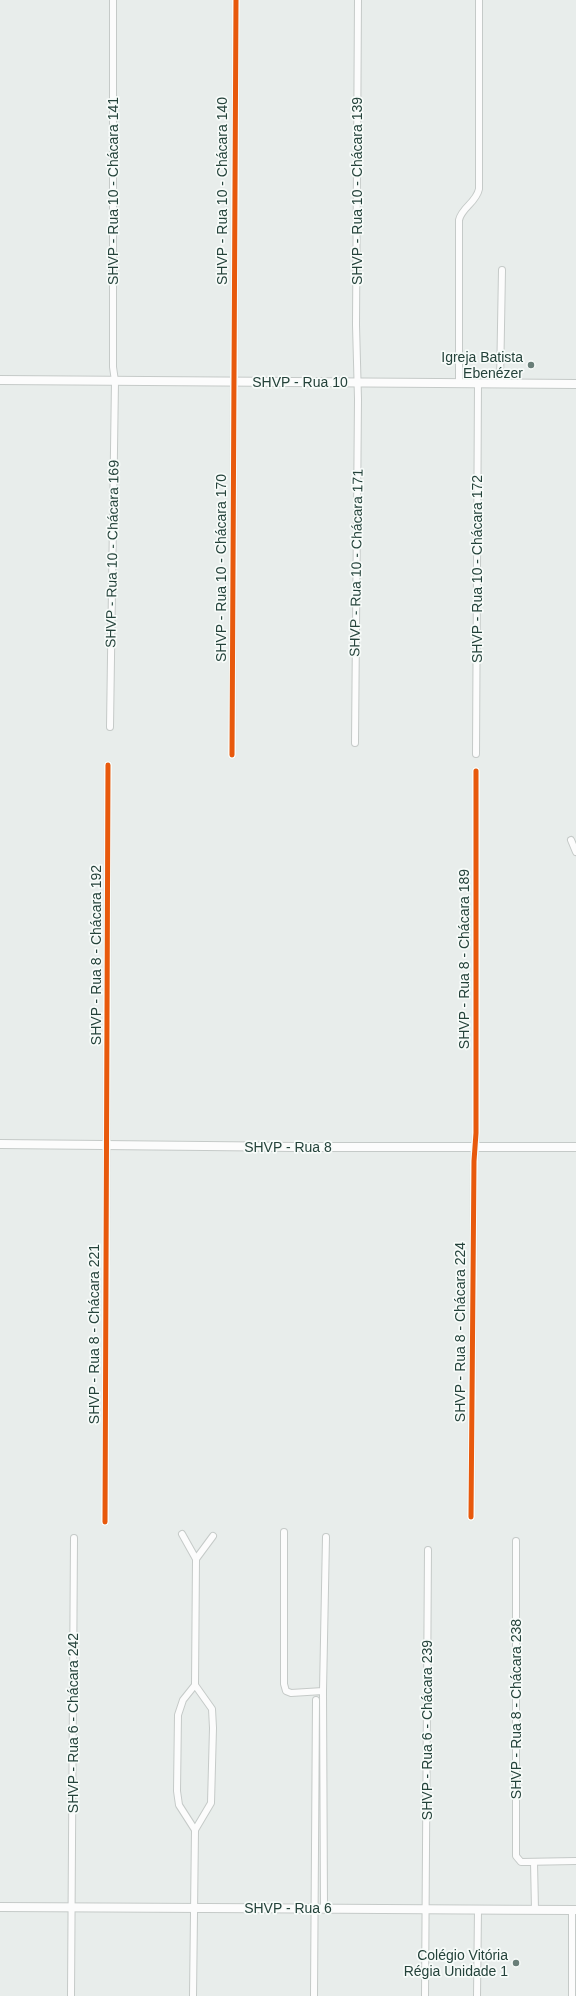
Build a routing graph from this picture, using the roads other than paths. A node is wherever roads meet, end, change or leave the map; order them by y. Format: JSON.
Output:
{"nodes":[{"id":1,"x":113,"y":0,"type":"edge"},
{"id":2,"x":236,"y":0,"type":"edge"},
{"id":3,"x":358,"y":0,"type":"edge"},
{"id":4,"x":479,"y":0,"type":"edge"},
{"id":5,"x":502,"y":270,"type":"dead end"},
{"id":6,"x":0,"y":380,"type":"edge"},
{"id":7,"x":115,"y":381,"type":"junction"},
{"id":8,"x":233,"y":382,"type":"junction"},
{"id":9,"x":357,"y":382,"type":"junction"},
{"id":10,"x":459,"y":383,"type":"junction"},
{"id":11,"x":478,"y":383,"type":"junction"},
{"id":12,"x":500,"y":383,"type":"junction"},
{"id":13,"x":576,"y":384,"type":"edge"},
{"id":14,"x":110,"y":727,"type":"dead end"},
{"id":15,"x":355,"y":743,"type":"dead end"},
{"id":16,"x":476,"y":754,"type":"dead end"},
{"id":17,"x":232,"y":755,"type":"dead end"},
{"id":18,"x":108,"y":765,"type":"dead end"},
{"id":19,"x":476,"y":771,"type":"dead end"},
{"id":20,"x":571,"y":840,"type":"dead end"},
{"id":21,"x":576,"y":852,"type":"edge"},
{"id":22,"x":0,"y":1144,"type":"edge"},
{"id":23,"x":108,"y":1145,"type":"junction"},
{"id":24,"x":474,"y":1147,"type":"junction"},
{"id":25,"x":576,"y":1147,"type":"edge"},
{"id":26,"x":471,"y":1517,"type":"dead end"},
{"id":27,"x":105,"y":1522,"type":"dead end"},
{"id":28,"x":284,"y":1532,"type":"dead end"},
{"id":29,"x":182,"y":1534,"type":"dead end"},
{"id":30,"x":213,"y":1536,"type":"dead end"},
{"id":31,"x":326,"y":1537,"type":"dead end"},
{"id":32,"x":74,"y":1538,"type":"dead end"},
{"id":33,"x":516,"y":1541,"type":"dead end"},
{"id":34,"x":428,"y":1550,"type":"dead end"},
{"id":35,"x":196,"y":1559,"type":"junction"},
{"id":36,"x":195,"y":1685,"type":"junction"},
{"id":37,"x":323,"y":1691,"type":"junction"},
{"id":38,"x":316,"y":1700,"type":"dead end"},
{"id":39,"x":195,"y":1830,"type":"junction"},
{"id":40,"x":576,"y":1861,"type":"edge"},
{"id":41,"x":534,"y":1862,"type":"junction"},
{"id":42,"x":0,"y":1907,"type":"edge"},
{"id":43,"x":72,"y":1907,"type":"junction"},
{"id":44,"x":194,"y":1908,"type":"junction"},
{"id":45,"x":320,"y":1908,"type":"junction"},
{"id":46,"x":425,"y":1910,"type":"junction"},
{"id":47,"x":478,"y":1910,"type":"junction"},
{"id":48,"x":535,"y":1910,"type":"junction"},
{"id":49,"x":574,"y":1910,"type":"edge"},
{"id":50,"x":71,"y":1996,"type":"edge"},
{"id":51,"x":193,"y":1996,"type":"edge"},
{"id":52,"x":314,"y":1996,"type":"edge"},
{"id":53,"x":425,"y":1996,"type":"edge"},
{"id":54,"x":477,"y":1996,"type":"edge"},
{"id":55,"x":572,"y":1996,"type":"edge"}],
"edges":[{"from":1,"to":7,"type":"street","name":"SHVP - Rua 10 - Chácara 141"},
{"from":2,"to":8,"type":"street","name":"SHVP - Rua 10 - Chácara 140"},
{"from":3,"to":9,"type":"street","name":"SHVP - Rua 10 - Chácara 139"},
{"from":4,"to":10,"type":"street"},
{"from":5,"to":12,"type":"street"},
{"from":6,"to":7,"type":"street","name":"SHVP - Rua 10"},
{"from":7,"to":8,"type":"street","name":"SHVP - Rua 10"},
{"from":7,"to":14,"type":"street","name":"SHVP - Rua 10 - Chácara 169"},
{"from":8,"to":9,"type":"street","name":"SHVP - Rua 10"},
{"from":8,"to":17,"type":"street","name":"SHVP - Rua 10 - Chácara 170"},
{"from":9,"to":10,"type":"street","name":"SHVP - Rua 10"},
{"from":9,"to":15,"type":"street","name":"SHVP - Rua 10 - Chácara 171"},
{"from":10,"to":11,"type":"street","name":"SHVP - Rua 10"},
{"from":11,"to":12,"type":"street","name":"SHVP - Rua 10"},
{"from":11,"to":16,"type":"street","name":"SHVP - Rua 10 - Chácara 172"},
{"from":12,"to":13,"type":"street","name":"SHVP - Rua 10"},
{"from":18,"to":23,"type":"street","name":"SHVP - Rua 8 - Chácara 192"},
{"from":19,"to":24,"type":"street","name":"SHVP - Rua 8 - Chácara 189"},
{"from":20,"to":21,"type":"street"},
{"from":22,"to":23,"type":"street","name":"SHVP - Rua 8"},
{"from":23,"to":24,"type":"street","name":"SHVP - Rua 8"},
{"from":23,"to":27,"type":"street","name":"SHVP - Rua 8 - Chácara 221"},
{"from":24,"to":25,"type":"street","name":"SHVP - Rua 8"},
{"from":24,"to":26,"type":"street","name":"SHVP - Rua 8 - Chácara 224"},
{"from":28,"to":37,"type":"street"},
{"from":29,"to":35,"type":"street"},
{"from":30,"to":35,"type":"street"},
{"from":31,"to":37,"type":"street"},
{"from":32,"to":43,"type":"street","name":"SHVP - Rua 6 - Chácara 242"},
{"from":33,"to":41,"type":"street","name":"SHVP - Rua 8 - Chácara 238"},
{"from":34,"to":46,"type":"street","name":"SHVP - Rua 6 - Chácara 239"},
{"from":35,"to":36,"type":"street"},
{"from":36,"to":39,"type":"street"},
{"from":36,"to":39,"type":"street"},
{"from":37,"to":45,"type":"street"},
{"from":38,"to":45,"type":"street"},
{"from":39,"to":44,"type":"street"},
{"from":40,"to":41,"type":"street","name":"SHVP - Rua 8 - Chácara 238"},
{"from":41,"to":48,"type":"street"},
{"from":42,"to":43,"type":"street","name":"SHVP - Rua 6"},
{"from":43,"to":44,"type":"street","name":"SHVP - Rua 6"},
{"from":43,"to":50,"type":"street","name":"SHVP - Rua 6 - Chácara 242"},
{"from":44,"to":45,"type":"street","name":"SHVP - Rua 6"},
{"from":44,"to":51,"type":"street"},
{"from":45,"to":46,"type":"street","name":"SHVP - Rua 6"},
{"from":45,"to":52,"type":"street"},
{"from":46,"to":47,"type":"street","name":"SHVP - Rua 6"},
{"from":46,"to":53,"type":"street","name":"SHVP - Rua 6 - Chácara 239"},
{"from":47,"to":48,"type":"street","name":"SHVP - Rua 6"},
{"from":47,"to":54,"type":"street"},
{"from":48,"to":49,"type":"street","name":"SHVP - Rua 6"},
{"from":49,"to":55,"type":"street"}]}
